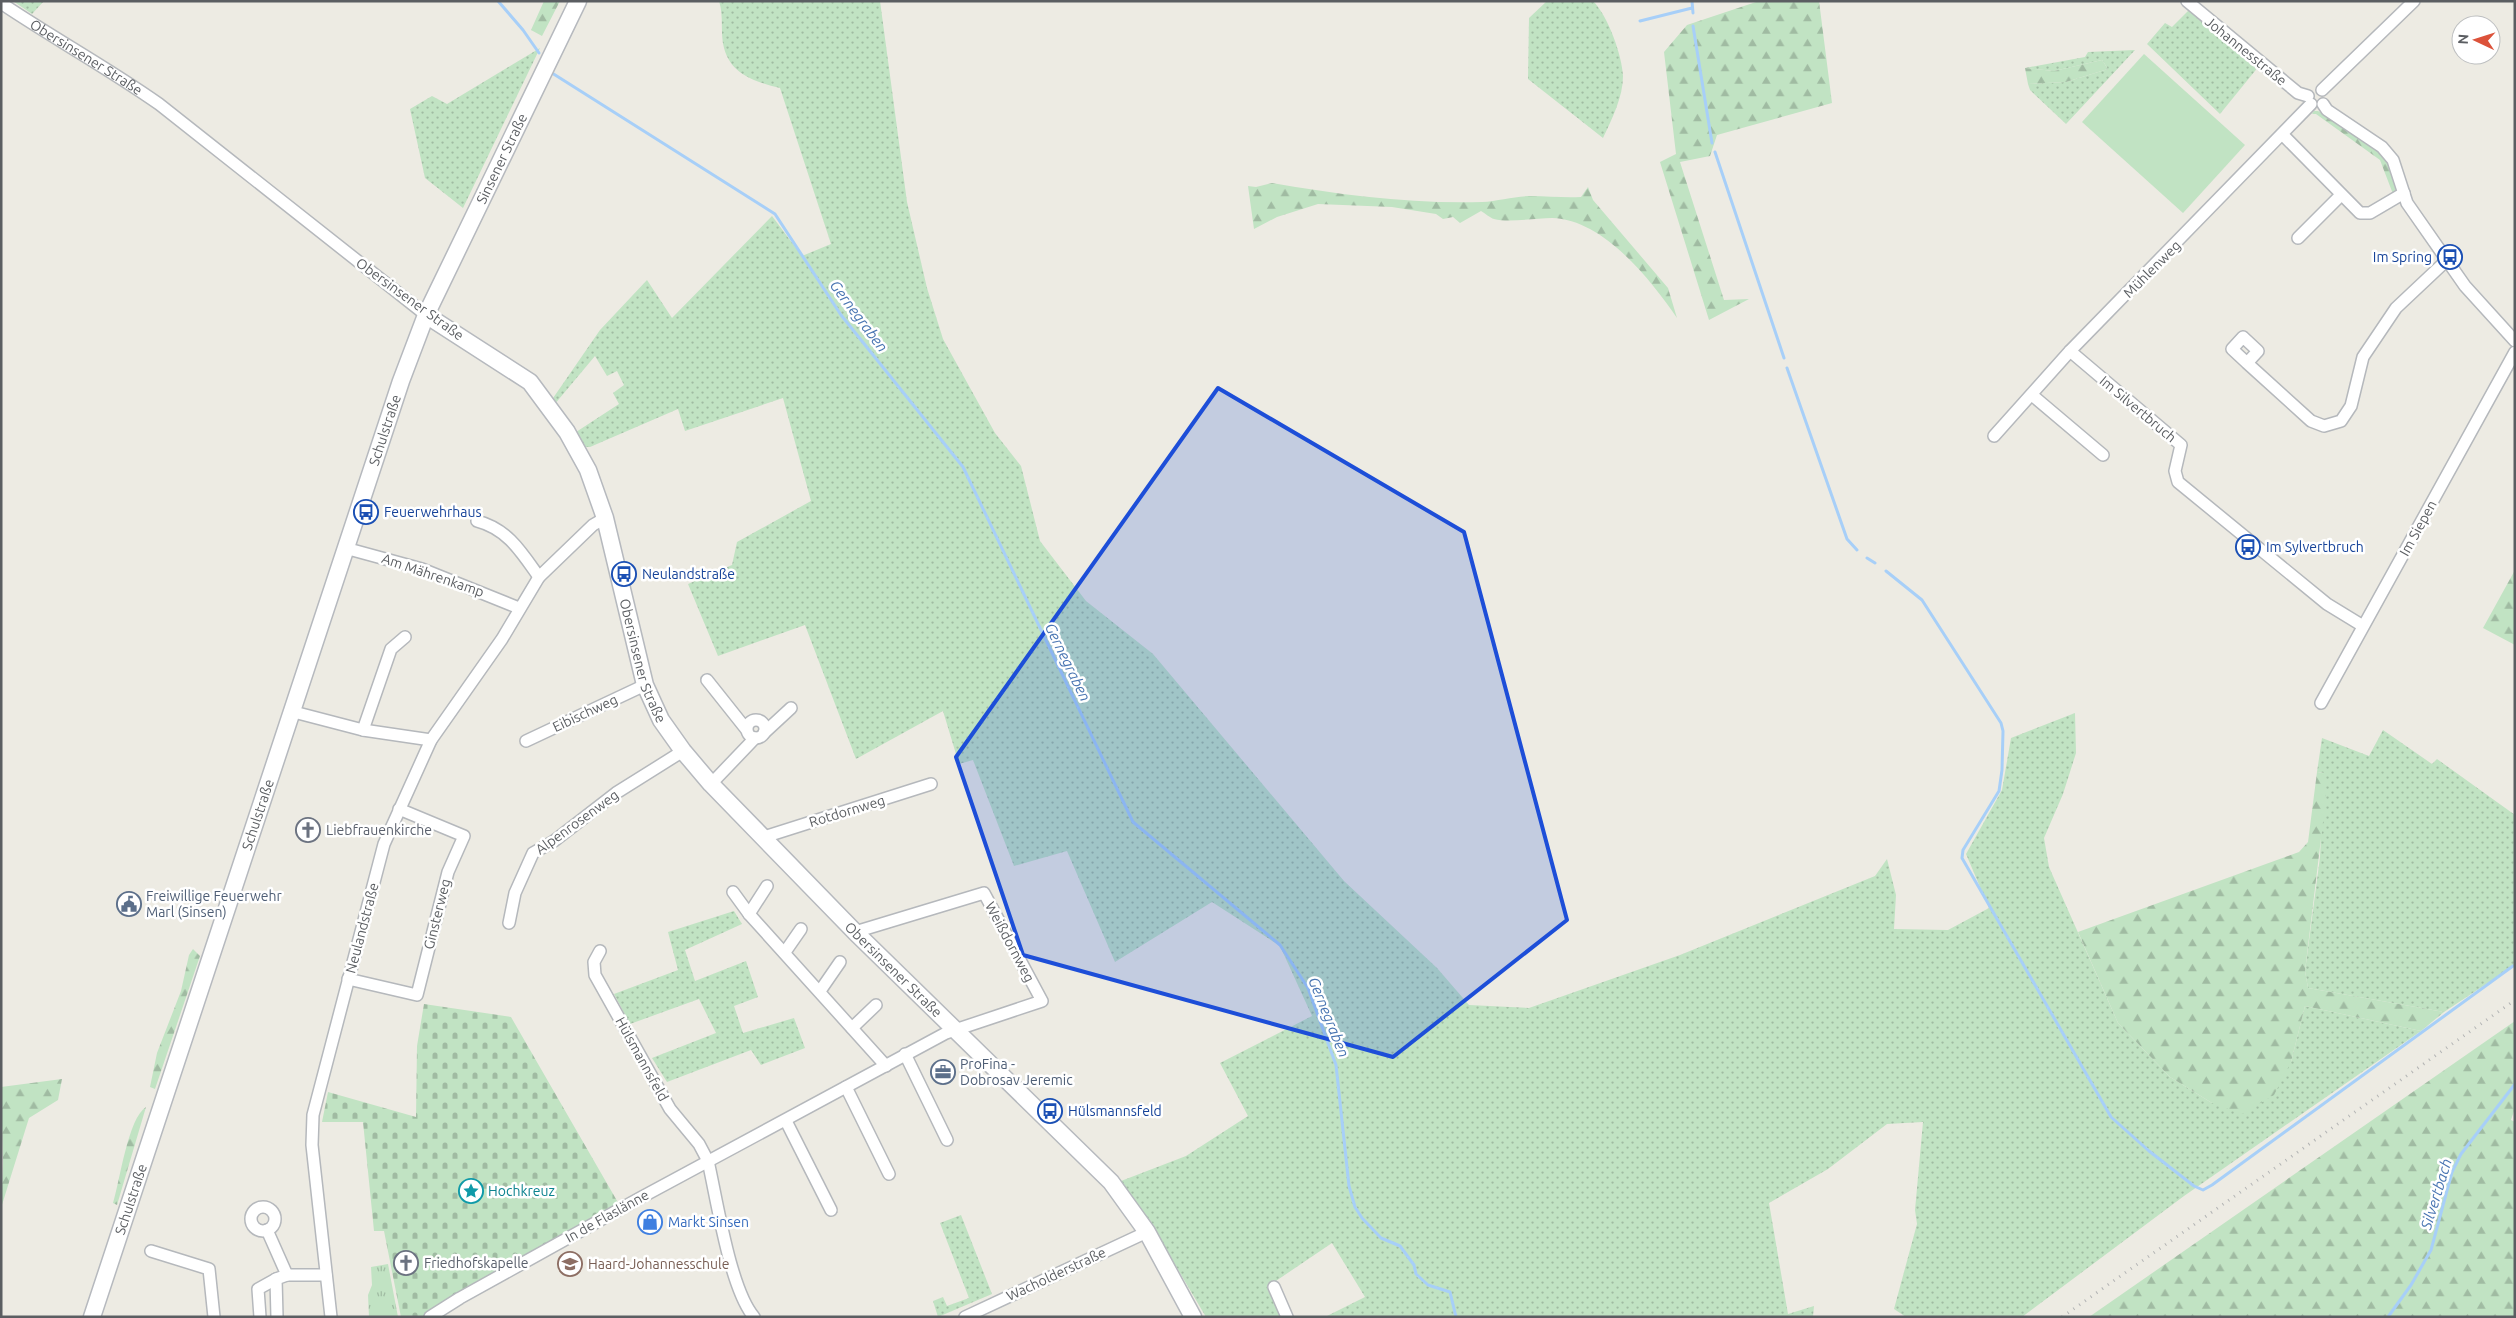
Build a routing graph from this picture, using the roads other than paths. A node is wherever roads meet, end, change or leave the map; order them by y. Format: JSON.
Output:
{"nodes":[{"id":1,"x":578,"y":1,"type":"edge"},
{"id":2,"x":2187,"y":1,"type":"edge"},
{"id":3,"x":2414,"y":1,"type":"edge"},
{"id":4,"x":1,"y":3,"type":"edge"},
{"id":5,"x":2314,"y":101,"type":"junction"},
{"id":6,"x":2283,"y":135,"type":"junction"},
{"id":7,"x":2404,"y":193,"type":"junction"},
{"id":8,"x":2341,"y":195,"type":"junction"},
{"id":9,"x":2298,"y":238,"type":"dead end"},
{"id":10,"x":2447,"y":260,"type":"junction"},
{"id":11,"x":426,"y":315,"type":"junction"},
{"id":12,"x":2515,"y":344,"type":"edge"},
{"id":13,"x":2070,"y":351,"type":"junction"},
{"id":14,"x":2515,"y":352,"type":"edge"},
{"id":15,"x":2247,"y":363,"type":"dead end"},
{"id":16,"x":2032,"y":395,"type":"junction"},
{"id":17,"x":1994,"y":436,"type":"dead end"},
{"id":18,"x":2102,"y":455,"type":"dead end"},
{"id":19,"x":605,"y":518,"type":"junction"},
{"id":20,"x":477,"y":521,"type":"dead end"},
{"id":21,"x":345,"y":548,"type":"junction"},
{"id":22,"x":539,"y":577,"type":"junction"},
{"id":23,"x":519,"y":608,"type":"junction"},
{"id":24,"x":2363,"y":626,"type":"junction"},
{"id":25,"x":405,"y":637,"type":"dead end"},
{"id":26,"x":707,"y":680,"type":"dead end"},
{"id":27,"x":645,"y":685,"type":"junction"},
{"id":28,"x":2321,"y":703,"type":"dead end"},
{"id":29,"x":791,"y":708,"type":"dead end"},
{"id":30,"x":290,"y":712,"type":"junction"},
{"id":31,"x":746,"y":729,"type":"junction"},
{"id":32,"x":363,"y":730,"type":"junction"},
{"id":33,"x":759,"y":736,"type":"junction"},
{"id":34,"x":431,"y":740,"type":"junction"},
{"id":35,"x":526,"y":740,"type":"dead end"},
{"id":36,"x":683,"y":751,"type":"junction"},
{"id":37,"x":711,"y":784,"type":"junction"},
{"id":38,"x":931,"y":784,"type":"dead end"},
{"id":39,"x":399,"y":809,"type":"junction"},
{"id":40,"x":764,"y":837,"type":"junction"},
{"id":41,"x":767,"y":886,"type":"dead end"},
{"id":42,"x":733,"y":892,"type":"dead end"},
{"id":43,"x":748,"y":914,"type":"junction"},
{"id":44,"x":509,"y":923,"type":"dead end"},
{"id":45,"x":801,"y":929,"type":"dead end"},
{"id":46,"x":855,"y":932,"type":"junction"},
{"id":47,"x":600,"y":951,"type":"dead end"},
{"id":48,"x":784,"y":952,"type":"junction"},
{"id":49,"x":840,"y":962,"type":"dead end"},
{"id":50,"x":348,"y":979,"type":"junction"},
{"id":51,"x":820,"y":991,"type":"junction"},
{"id":52,"x":876,"y":1005,"type":"dead end"},
{"id":53,"x":852,"y":1028,"type":"junction"},
{"id":54,"x":954,"y":1028,"type":"junction"},
{"id":55,"x":905,"y":1054,"type":"junction"},
{"id":56,"x":886,"y":1066,"type":"junction"},
{"id":57,"x":846,"y":1087,"type":"junction"},
{"id":58,"x":786,"y":1121,"type":"junction"},
{"id":59,"x":946,"y":1140,"type":"dead end"},
{"id":60,"x":708,"y":1161,"type":"junction"},
{"id":61,"x":889,"y":1174,"type":"dead end"},
{"id":62,"x":832,"y":1210,"type":"dead end"},
{"id":63,"x":268,"y":1230,"type":"dead end"},
{"id":64,"x":1147,"y":1232,"type":"junction"},
{"id":65,"x":151,"y":1251,"type":"dead end"},
{"id":66,"x":326,"y":1275,"type":"junction"},
{"id":67,"x":282,"y":1277,"type":"junction"},
{"id":68,"x":1274,"y":1287,"type":"dead end"},
{"id":69,"x":92,"y":1317,"type":"edge"},
{"id":70,"x":214,"y":1317,"type":"edge"},
{"id":71,"x":260,"y":1317,"type":"edge"},
{"id":72,"x":276,"y":1317,"type":"edge"},
{"id":73,"x":331,"y":1317,"type":"edge"},
{"id":74,"x":430,"y":1317,"type":"edge"},
{"id":75,"x":754,"y":1317,"type":"edge"},
{"id":76,"x":965,"y":1317,"type":"edge"},
{"id":77,"x":1193,"y":1317,"type":"edge"},
{"id":78,"x":1287,"y":1317,"type":"edge"}],
"edges":[{"from":1,"to":11,"type":"main road","name":"Sinsener Straße"},
{"from":2,"to":5,"type":"street","name":"Johannesstraße"},
{"from":3,"to":5,"type":"street","name":"Mühlenweg"},
{"from":4,"to":11,"type":"street","name":"Obersinsener Straße"},
{"from":5,"to":6,"type":"street","name":"Mühlenweg"},
{"from":5,"to":7,"type":"street","name":"Johannesstraße"},
{"from":6,"to":8,"type":"street"},
{"from":6,"to":13,"type":"street","name":"Mühlenweg"},
{"from":7,"to":8,"type":"street"},
{"from":7,"to":10,"type":"street","name":"Johannesstraße"},
{"from":8,"to":9,"type":"street"},
{"from":10,"to":12,"type":"street","name":"Johannesstraße"},
{"from":10,"to":15,"type":"street"},
{"from":11,"to":19,"type":"main road","name":"Obersinsener Straße"},
{"from":11,"to":21,"type":"main road","name":"Schulstraße"},
{"from":13,"to":16,"type":"street","name":"Mühlenweg"},
{"from":13,"to":24,"type":"street","name":"Im Silvertbruch"},
{"from":14,"to":24,"type":"street","name":"Im Siepen"},
{"from":16,"to":17,"type":"street","name":"Mühlenweg"},
{"from":16,"to":18,"type":"street"},
{"from":19,"to":22,"type":"street","name":"Neulandstraße"},
{"from":19,"to":27,"type":"main road","name":"Obersinsener Straße"},
{"from":20,"to":22,"type":"street"},
{"from":21,"to":23,"type":"street","name":"Am Mährenkamp"},
{"from":21,"to":30,"type":"main road","name":"Schulstraße"},
{"from":22,"to":23,"type":"street","name":"Neulandstraße"},
{"from":23,"to":34,"type":"street","name":"Neulandstraße"},
{"from":24,"to":28,"type":"street","name":"Im Siepen"},
{"from":25,"to":32,"type":"street"},
{"from":26,"to":31,"type":"street"},
{"from":27,"to":35,"type":"street","name":"Eibischweg"},
{"from":27,"to":36,"type":"main road","name":"Obersinsener Straße"},
{"from":29,"to":33,"type":"street"},
{"from":30,"to":32,"type":"street"},
{"from":30,"to":69,"type":"main road","name":"Schulstraße"},
{"from":31,"to":33,"type":"street"},
{"from":31,"to":33,"type":"street"},
{"from":32,"to":34,"type":"street"},
{"from":33,"to":37,"type":"street"},
{"from":34,"to":39,"type":"street","name":"Neulandstraße"},
{"from":36,"to":37,"type":"main road","name":"Obersinsener Straße"},
{"from":36,"to":44,"type":"street","name":"Alpenrosenweg"},
{"from":37,"to":40,"type":"main road","name":"Obersinsener Straße"},
{"from":38,"to":40,"type":"street","name":"Rotdornweg"},
{"from":39,"to":50,"type":"street","name":"Neulandstraße"},
{"from":39,"to":50,"type":"street","name":"Ginsterweg"},
{"from":40,"to":46,"type":"main road","name":"Obersinsener Straße"},
{"from":41,"to":43,"type":"street"},
{"from":42,"to":43,"type":"street"},
{"from":43,"to":48,"type":"street"},
{"from":45,"to":48,"type":"street"},
{"from":46,"to":54,"type":"main road","name":"Obersinsener Straße"},
{"from":46,"to":54,"type":"street","name":"Weißdornweg"},
{"from":47,"to":60,"type":"street","name":"Hülsmannsfeld"},
{"from":48,"to":51,"type":"street"},
{"from":49,"to":51,"type":"street"},
{"from":50,"to":66,"type":"street","name":"Neulandstraße"},
{"from":51,"to":53,"type":"street"},
{"from":52,"to":53,"type":"street"},
{"from":53,"to":56,"type":"street"},
{"from":54,"to":55,"type":"street","name":"In de Flaslänne"},
{"from":54,"to":64,"type":"main road","name":"Obersinsener Straße"},
{"from":55,"to":56,"type":"street","name":"In de Flaslänne"},
{"from":55,"to":59,"type":"street"},
{"from":56,"to":57,"type":"street","name":"In de Flaslänne"},
{"from":57,"to":58,"type":"street","name":"In de Flaslänne"},
{"from":57,"to":61,"type":"street"},
{"from":58,"to":60,"type":"street","name":"In de Flaslänne"},
{"from":58,"to":62,"type":"street"},
{"from":60,"to":74,"type":"street","name":"In de Flaslänne"},
{"from":60,"to":75,"type":"street"},
{"from":63,"to":67,"type":"street"},
{"from":64,"to":76,"type":"street","name":"Wacholderstraße"},
{"from":64,"to":77,"type":"main road","name":"Obersinsener Straße"},
{"from":65,"to":70,"type":"street"},
{"from":66,"to":67,"type":"street"},
{"from":66,"to":73,"type":"street","name":"Neulandstraße"},
{"from":67,"to":71,"type":"street"},
{"from":67,"to":72,"type":"street"},
{"from":68,"to":78,"type":"street"}]}
